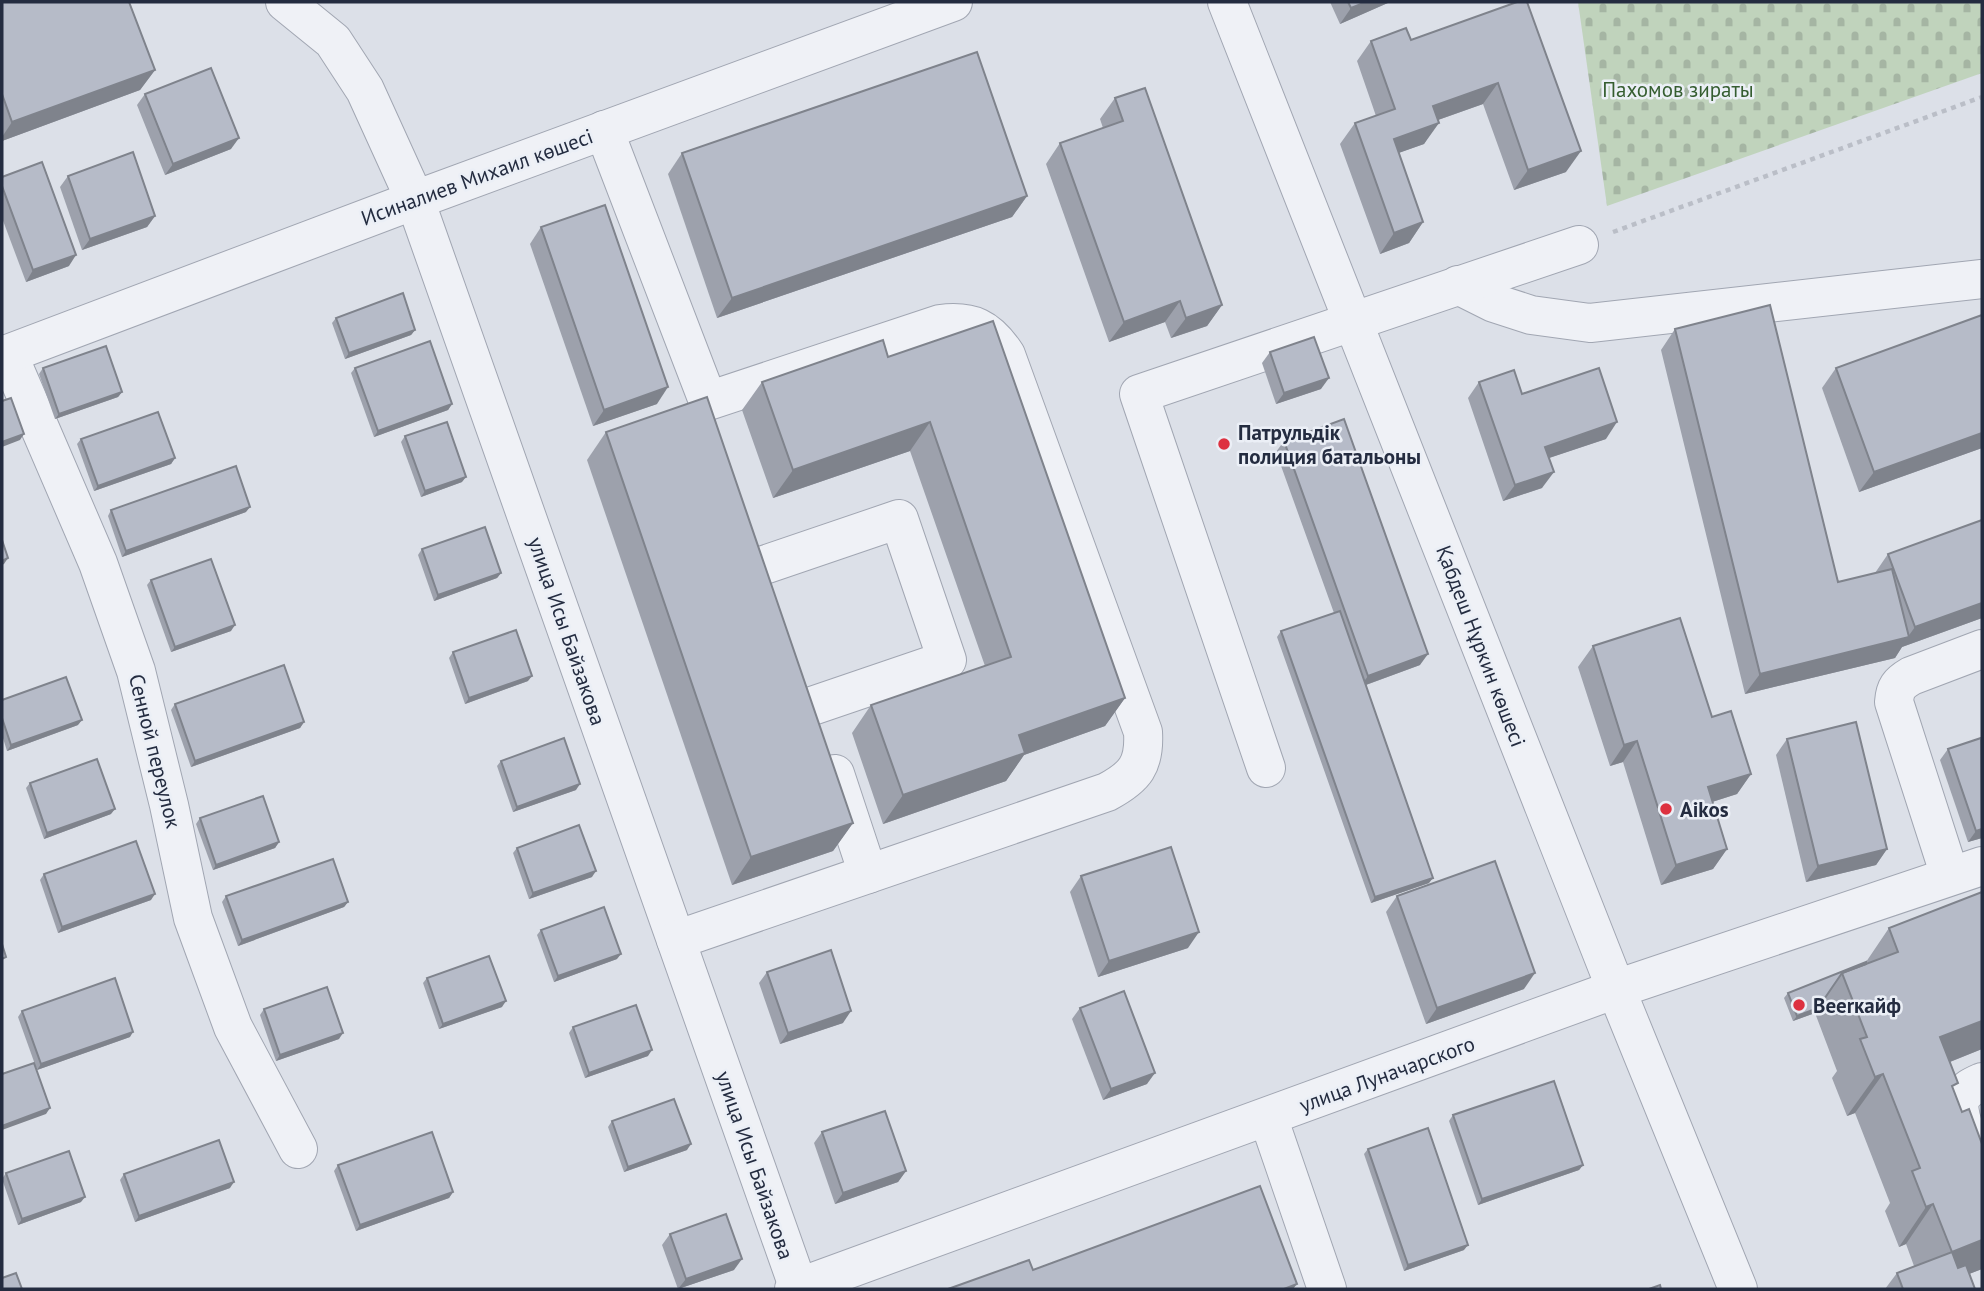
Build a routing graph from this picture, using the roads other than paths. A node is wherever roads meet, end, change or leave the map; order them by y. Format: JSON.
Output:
{"nodes":[{"id":1,"x":285,"y":2,"type":"edge"},
{"id":2,"x":953,"y":2,"type":"edge"},
{"id":3,"x":1227,"y":2,"type":"edge"},
{"id":4,"x":604,"y":130,"type":"junction"},
{"id":5,"x":415,"y":200,"type":"junction"},
{"id":6,"x":1579,"y":245,"type":"road end"},
{"id":7,"x":1982,"y":279,"type":"edge"},
{"id":8,"x":1458,"y":285,"type":"junction"},
{"id":9,"x":1352,"y":321,"type":"junction"},
{"id":10,"x":5,"y":355,"type":"edge"},
{"id":11,"x":708,"y":401,"type":"junction"},
{"id":12,"x":721,"y":439,"type":"edge"},
{"id":13,"x":751,"y":527,"type":"edge"},
{"id":14,"x":765,"y":565,"type":"junction"},
{"id":15,"x":777,"y":603,"type":"edge"},
{"id":16,"x":1982,"y":649,"type":"edge"},
{"id":17,"x":799,"y":667,"type":"edge"},
{"id":18,"x":812,"y":706,"type":"junction"},
{"id":19,"x":1266,"y":768,"type":"dead end"},
{"id":20,"x":1966,"y":871,"type":"edge"},
{"id":21,"x":868,"y":874,"type":"junction"},
{"id":22,"x":676,"y":940,"type":"junction"},
{"id":23,"x":1616,"y":989,"type":"junction"},
{"id":24,"x":1982,"y":1082,"type":"edge"},
{"id":25,"x":1268,"y":1117,"type":"junction"},
{"id":26,"x":298,"y":1149,"type":"dead end"},
{"id":27,"x":1982,"y":1170,"type":"edge"},
{"id":28,"x":797,"y":1289,"type":"edge"},
{"id":29,"x":1327,"y":1289,"type":"edge"},
{"id":30,"x":1738,"y":1289,"type":"edge"}],
"edges":[{"from":1,"to":5,"type":"street","name":"улица Исы Байзакова"},
{"from":2,"to":4,"type":"street","name":"Исиналиев Михаил көшесі"},
{"from":3,"to":9,"type":"street","name":"Қабдеш Нұркин көшесі"},
{"from":4,"to":5,"type":"street","name":"Исиналиев Михаил көшесі"},
{"from":4,"to":11,"type":"street"},
{"from":5,"to":10,"type":"street","name":"Исиналиев Михаил көшесі"},
{"from":5,"to":22,"type":"street","name":"улица Исы Байзакова"},
{"from":6,"to":8,"type":"street"},
{"from":7,"to":8,"type":"street"},
{"from":8,"to":9,"type":"street"},
{"from":9,"to":19,"type":"street"},
{"from":9,"to":23,"type":"street","name":"Қабдеш Нұркин көшесі"},
{"from":10,"to":26,"type":"street","name":"Сенной переулок"},
{"from":11,"to":12,"type":"street"},
{"from":11,"to":21,"type":"street"},
{"from":13,"to":14,"type":"street"},
{"from":14,"to":15,"type":"street"},
{"from":14,"to":18,"type":"street"},
{"from":16,"to":20,"type":"street"},
{"from":17,"to":18,"type":"street"},
{"from":18,"to":21,"type":"street"},
{"from":20,"to":23,"type":"street","name":"улица Луначарского"},
{"from":21,"to":22,"type":"street"},
{"from":22,"to":28,"type":"street","name":"улица Исы Байзакова"},
{"from":23,"to":25,"type":"street","name":"улица Луначарского"},
{"from":23,"to":30,"type":"street","name":"Қабдеш Нұркин көшесі"},
{"from":24,"to":27,"type":"street"},
{"from":25,"to":28,"type":"street","name":"улица Луначарского"},
{"from":25,"to":29,"type":"street"}]}
